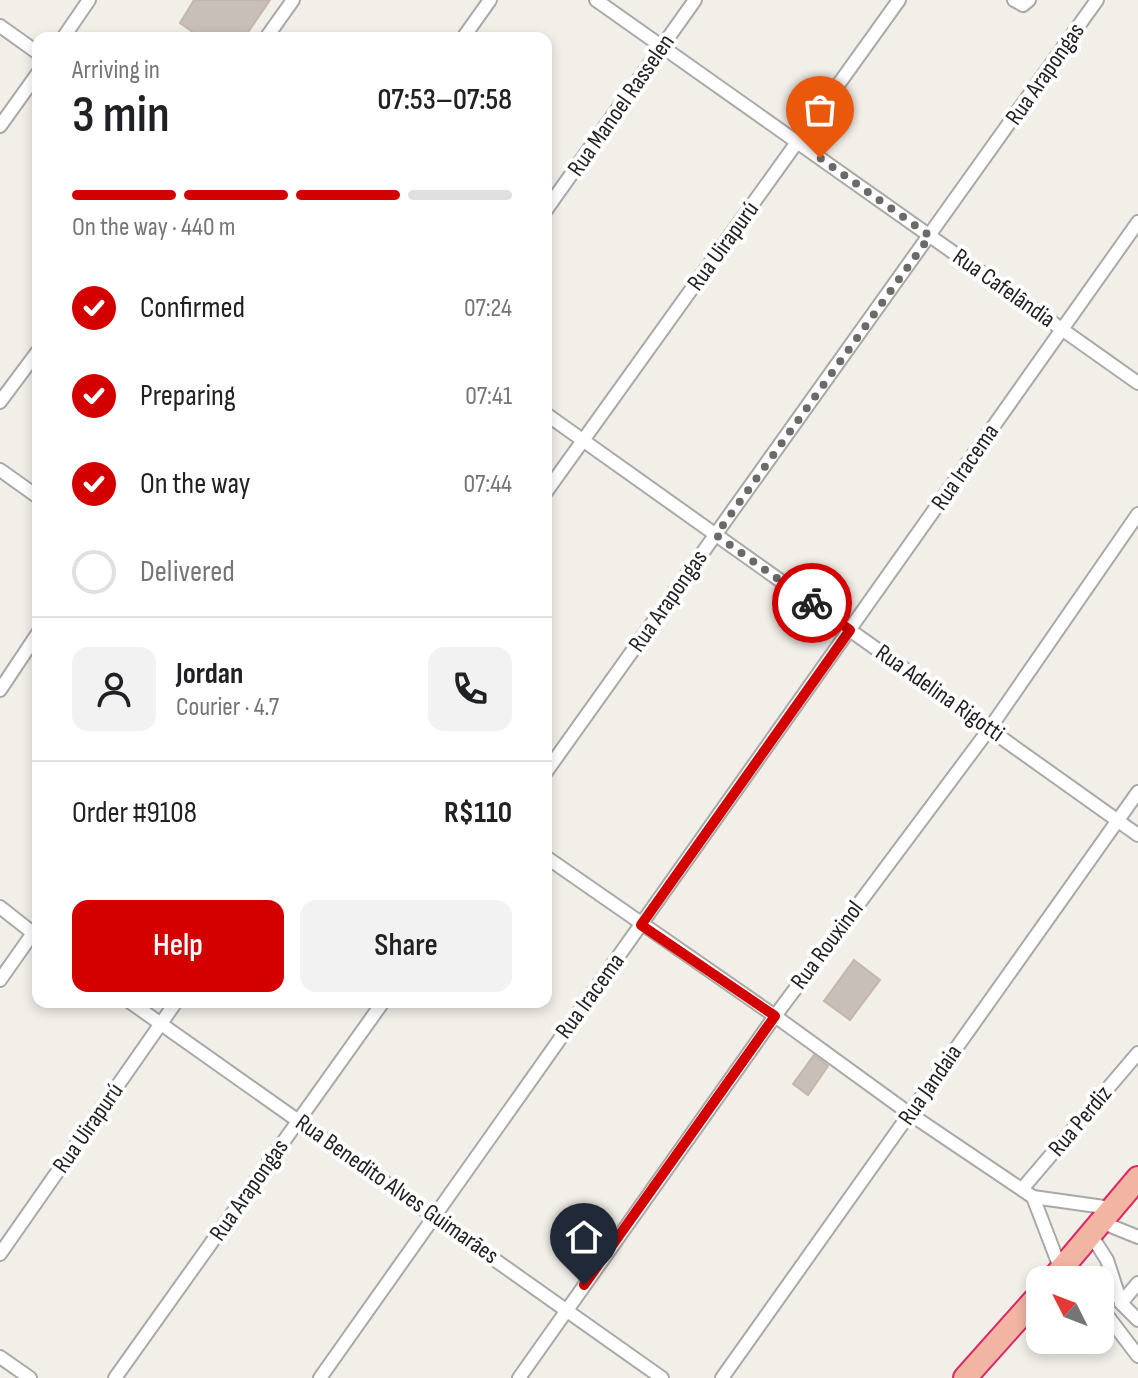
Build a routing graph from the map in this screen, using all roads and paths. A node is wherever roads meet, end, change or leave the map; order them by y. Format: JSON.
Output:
{"nodes":[{"id":1,"x":89,"y":0,"type":"edge"},
{"id":2,"x":293,"y":0,"type":"edge"},
{"id":3,"x":490,"y":0,"type":"edge"},
{"id":4,"x":596,"y":0,"type":"edge"},
{"id":5,"x":695,"y":0,"type":"edge"},
{"id":6,"x":899,"y":0,"type":"edge"},
{"id":7,"x":1014,"y":0,"type":"edge"},
{"id":8,"x":1029,"y":0,"type":"edge"},
{"id":9,"x":1097,"y":0,"type":"edge"},
{"id":10,"x":0,"y":26,"type":"edge"},
{"id":11,"x":67,"y":32,"type":"edge"},
{"id":12,"x":270,"y":32,"type":"edge"},
{"id":13,"x":467,"y":32,"type":"edge"},
{"id":14,"x":662,"y":47,"type":"junction"},
{"id":15,"x":32,"y":49,"type":"edge"},
{"id":16,"x":32,"y":81,"type":"edge"},
{"id":17,"x":0,"y":126,"type":"edge"},
{"id":18,"x":798,"y":143,"type":"junction"},
{"id":19,"x":552,"y":202,"type":"edge"},
{"id":20,"x":1138,"y":222,"type":"edge"},
{"id":21,"x":930,"y":236,"type":"junction"},
{"id":22,"x":1063,"y":329,"type":"junction"},
{"id":23,"x":32,"y":359,"type":"edge"},
{"id":24,"x":1138,"y":383,"type":"edge"},
{"id":25,"x":0,"y":402,"type":"edge"},
{"id":26,"x":552,"y":418,"type":"edge"},
{"id":27,"x":583,"y":440,"type":"junction"},
{"id":28,"x":0,"y":470,"type":"edge"},
{"id":29,"x":552,"y":484,"type":"edge"},
{"id":30,"x":32,"y":493,"type":"edge"},
{"id":31,"x":1138,"y":514,"type":"edge"},
{"id":32,"x":716,"y":535,"type":"junction"},
{"id":33,"x":850,"y":630,"type":"junction"},
{"id":34,"x":32,"y":642,"type":"edge"},
{"id":35,"x":0,"y":690,"type":"edge"},
{"id":36,"x":990,"y":728,"type":"junction"},
{"id":37,"x":552,"y":764,"type":"edge"},
{"id":38,"x":1138,"y":792,"type":"edge"},
{"id":39,"x":1117,"y":820,"type":"junction"},
{"id":40,"x":1138,"y":835,"type":"edge"},
{"id":41,"x":552,"y":861,"type":"edge"},
{"id":42,"x":0,"y":907,"type":"edge"},
{"id":43,"x":641,"y":925,"type":"junction"},
{"id":44,"x":32,"y":929,"type":"edge"},
{"id":45,"x":32,"y":937,"type":"edge"},
{"id":46,"x":0,"y":980,"type":"edge"},
{"id":47,"x":139,"y":1008,"type":"edge"},
{"id":48,"x":172,"y":1008,"type":"edge"},
{"id":49,"x":379,"y":1008,"type":"edge"},
{"id":50,"x":775,"y":1016,"type":"junction"},
{"id":51,"x":161,"y":1023,"type":"junction"},
{"id":52,"x":1138,"y":1053,"type":"edge"},
{"id":53,"x":910,"y":1114,"type":"junction"},
{"id":54,"x":299,"y":1120,"type":"junction"},
{"id":55,"x":1138,"y":1178,"type":"edge"},
{"id":56,"x":1022,"y":1189,"type":"junction"},
{"id":57,"x":1033,"y":1197,"type":"junction"},
{"id":58,"x":434,"y":1216,"type":"junction"},
{"id":59,"x":1101,"y":1222,"type":"junction"},
{"id":60,"x":1138,"y":1237,"type":"edge"},
{"id":61,"x":0,"y":1254,"type":"edge"},
{"id":62,"x":1058,"y":1266,"type":"edge"},
{"id":63,"x":1070,"y":1266,"type":"edge"},
{"id":64,"x":1138,"y":1283,"type":"edge"},
{"id":65,"x":1121,"y":1303,"type":"junction"},
{"id":66,"x":567,"y":1310,"type":"junction"},
{"id":67,"x":1026,"y":1310,"type":"edge"},
{"id":68,"x":1138,"y":1320,"type":"edge"},
{"id":69,"x":1114,"y":1324,"type":"edge"},
{"id":70,"x":1138,"y":1356,"type":"edge"},
{"id":71,"x":0,"y":1357,"type":"edge"},
{"id":72,"x":30,"y":1378,"type":"edge"},
{"id":73,"x":115,"y":1378,"type":"edge"},
{"id":74,"x":320,"y":1378,"type":"edge"},
{"id":75,"x":519,"y":1378,"type":"edge"},
{"id":76,"x":662,"y":1378,"type":"edge"},
{"id":77,"x":722,"y":1378,"type":"edge"},
{"id":78,"x":965,"y":1378,"type":"edge"}],
"edges":[{"from":1,"to":11,"type":"street"},
{"from":2,"to":12,"type":"street"},
{"from":3,"to":13,"type":"street"},
{"from":4,"to":14,"type":"street","name":"Rua Cafelândia"},
{"from":5,"to":14,"type":"street","name":"Rua Manoel Rasselen"},
{"from":6,"to":18,"type":"street","name":"Rua Uirapurú"},
{"from":7,"to":8,"type":"street"},
{"from":9,"to":21,"type":"street","name":"Rua Arapongas"},
{"from":10,"to":15,"type":"street"},
{"from":14,"to":18,"type":"street","name":"Rua Cafelândia"},
{"from":14,"to":19,"type":"street","name":"Rua Manoel Rasselen"},
{"from":16,"to":17,"type":"street"},
{"from":18,"to":21,"type":"street","name":"Rua Cafelândia"},
{"from":18,"to":27,"type":"street","name":"Rua Uirapurú"},
{"from":20,"to":22,"type":"street","name":"Rua Iracema"},
{"from":21,"to":22,"type":"street","name":"Rua Cafelândia"},
{"from":21,"to":32,"type":"street","name":"Rua Arapongas"},
{"from":22,"to":24,"type":"street","name":"Rua Cafelândia"},
{"from":22,"to":33,"type":"street","name":"Rua Iracema"},
{"from":23,"to":25,"type":"street"},
{"from":26,"to":27,"type":"street","name":"Rua Adelina Rigotti"},
{"from":27,"to":29,"type":"street","name":"Rua Uirapurú"},
{"from":27,"to":32,"type":"street","name":"Rua Adelina Rigotti"},
{"from":28,"to":30,"type":"street"},
{"from":31,"to":36,"type":"street","name":"Rua Rouxinol"},
{"from":32,"to":33,"type":"street","name":"Rua Adelina Rigotti"},
{"from":32,"to":37,"type":"street","name":"Rua Arapongas"},
{"from":33,"to":36,"type":"street","name":"Rua Adelina Rigotti"},
{"from":33,"to":43,"type":"street","name":"Rua Iracema"},
{"from":34,"to":35,"type":"street"},
{"from":36,"to":39,"type":"street","name":"Rua Adelina Rigotti"},
{"from":36,"to":50,"type":"street","name":"Rua Rouxinol"},
{"from":38,"to":39,"type":"street","name":"Rua Jandaia"},
{"from":39,"to":40,"type":"street","name":"Rua Adelina Rigotti"},
{"from":39,"to":53,"type":"street","name":"Rua Jandaia"},
{"from":41,"to":43,"type":"street"},
{"from":42,"to":44,"type":"street"},
{"from":43,"to":50,"type":"street"},
{"from":43,"to":58,"type":"street","name":"Rua Iracema"},
{"from":45,"to":46,"type":"street"},
{"from":47,"to":51,"type":"street","name":"Rua Benedito Alves Guimarães"},
{"from":48,"to":51,"type":"street","name":"Rua Uirapurú"},
{"from":49,"to":54,"type":"street","name":"Rua Arapongas"},
{"from":50,"to":53,"type":"street"},
{"from":50,"to":66,"type":"street","name":"Rua Rouxinol"},
{"from":51,"to":54,"type":"street","name":"Rua Benedito Alves Guimarães"},
{"from":51,"to":61,"type":"street","name":"Rua Uirapurú"},
{"from":52,"to":56,"type":"street","name":"Rua Perdiz"},
{"from":53,"to":56,"type":"street"},
{"from":53,"to":77,"type":"street","name":"Rua Jandaia"},
{"from":54,"to":58,"type":"street","name":"Rua Benedito Alves Guimarães"},
{"from":54,"to":73,"type":"street","name":"Rua Arapongas"},
{"from":55,"to":59,"type":"highway"},
{"from":56,"to":57,"type":"street"},
{"from":57,"to":59,"type":"street"},
{"from":57,"to":62,"type":"street"},
{"from":58,"to":66,"type":"street","name":"Rua Benedito Alves Guimarães"},
{"from":58,"to":74,"type":"street","name":"Rua Iracema"},
{"from":59,"to":60,"type":"street"},
{"from":59,"to":63,"type":"highway"},
{"from":59,"to":65,"type":"street"},
{"from":64,"to":65,"type":"street"},
{"from":65,"to":68,"type":"street"},
{"from":66,"to":75,"type":"street","name":"Rua Rouxinol"},
{"from":66,"to":76,"type":"street","name":"Rua Benedito Alves Guimarães"},
{"from":67,"to":78,"type":"highway"},
{"from":69,"to":70,"type":"street"},
{"from":71,"to":72,"type":"street"}]}
